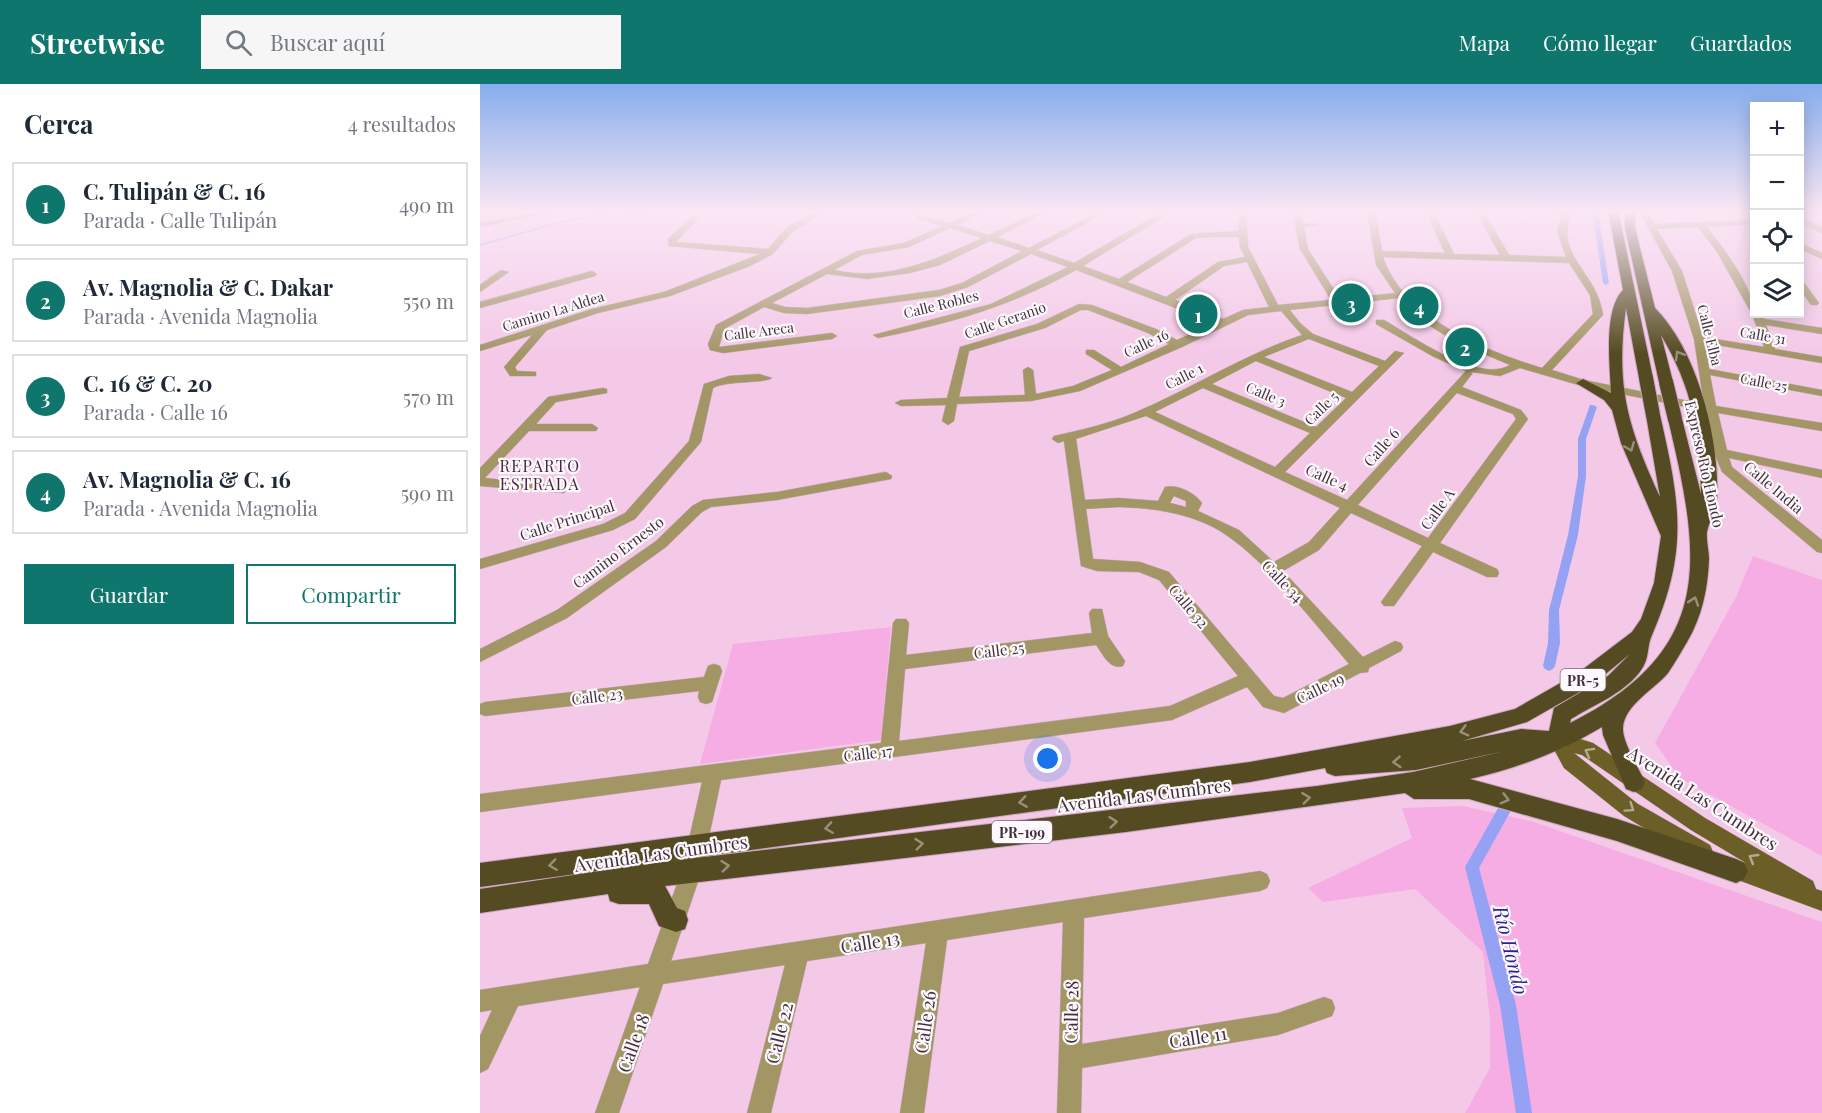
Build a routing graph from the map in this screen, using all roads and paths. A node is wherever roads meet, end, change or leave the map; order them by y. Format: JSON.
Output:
{"nodes":[{"id":1,"x":755,"y":258,"type":"edge"},
{"id":2,"x":850,"y":258,"type":"edge"},
{"id":3,"x":947,"y":258,"type":"edge"},
{"id":4,"x":1017,"y":258,"type":"edge"},
{"id":5,"x":1050,"y":258,"type":"edge"},
{"id":6,"x":1087,"y":258,"type":"edge"},
{"id":7,"x":1158,"y":258,"type":"edge"},
{"id":8,"x":1310,"y":258,"type":"edge"},
{"id":9,"x":1379,"y":258,"type":"edge"},
{"id":10,"x":1506,"y":258,"type":"edge"},
{"id":11,"x":1623,"y":258,"type":"edge"},
{"id":12,"x":1639,"y":258,"type":"edge"},
{"id":13,"x":1670,"y":258,"type":"edge"},
{"id":14,"x":1725,"y":258,"type":"edge"},
{"id":15,"x":1250,"y":259,"type":"joint"},
{"id":16,"x":1571,"y":260,"type":"joint"},
{"id":17,"x":1073,"y":266,"type":"junction"},
{"id":18,"x":825,"y":271,"type":"junction"},
{"id":19,"x":504,"y":272,"type":"dead end"},
{"id":20,"x":592,"y":274,"type":"dead end"},
{"id":21,"x":1119,"y":282,"type":"junction"},
{"id":22,"x":1804,"y":288,"type":"edge"},
{"id":23,"x":480,"y":289,"type":"edge"},
{"id":24,"x":1629,"y":291,"type":"junction"},
{"id":25,"x":1750,"y":292,"type":"edge"},
{"id":26,"x":1401,"y":295,"type":"junction"},
{"id":27,"x":1168,"y":300,"type":"junction"},
{"id":28,"x":1337,"y":301,"type":"junction"},
{"id":29,"x":763,"y":304,"type":"junction"},
{"id":30,"x":1818,"y":304,"type":"edge"},
{"id":31,"x":480,"y":305,"type":"edge"},
{"id":32,"x":1278,"y":307,"type":"junction"},
{"id":33,"x":1650,"y":310,"type":"junction"},
{"id":34,"x":1758,"y":318,"type":"edge"},
{"id":35,"x":1763,"y":318,"type":"edge"},
{"id":36,"x":1221,"y":322,"type":"junction"},
{"id":37,"x":1380,"y":322,"type":"dead end"},
{"id":38,"x":544,"y":326,"type":"junction"},
{"id":39,"x":1822,"y":331,"type":"edge"},
{"id":40,"x":878,"y":335,"type":"dead end"},
{"id":41,"x":832,"y":336,"type":"dead end"},
{"id":42,"x":1310,"y":336,"type":"junction"},
{"id":43,"x":1699,"y":339,"type":"junction"},
{"id":44,"x":1178,"y":345,"type":"junction"},
{"id":45,"x":480,"y":348,"type":"edge"},
{"id":46,"x":1771,"y":351,"type":"junction"},
{"id":47,"x":1090,"y":352,"type":"dead end"},
{"id":48,"x":1399,"y":353,"type":"dead end"},
{"id":49,"x":1255,"y":357,"type":"junction"},
{"id":50,"x":1822,"y":360,"type":"edge"},
{"id":51,"x":1386,"y":365,"type":"junction"},
{"id":52,"x":1517,"y":365,"type":"junction"},
{"id":53,"x":1028,"y":370,"type":"dead end"},
{"id":54,"x":1616,"y":370,"type":"junction"},
{"id":55,"x":1120,"y":371,"type":"junction"},
{"id":56,"x":1705,"y":371,"type":"junction"},
{"id":57,"x":1543,"y":373,"type":"junction"},
{"id":58,"x":532,"y":374,"type":"dead end"},
{"id":59,"x":1467,"y":374,"type":"dead end"},
{"id":60,"x":766,"y":378,"type":"dead end"},
{"id":61,"x":1583,"y":383,"type":"junction"},
{"id":62,"x":1203,"y":384,"type":"junction"},
{"id":63,"x":1455,"y":388,"type":"junction"},
{"id":64,"x":1619,"y":390,"type":"junction"},
{"id":65,"x":603,"y":391,"type":"dead end"},
{"id":66,"x":1822,"y":393,"type":"edge"},
{"id":67,"x":1354,"y":397,"type":"junction"},
{"id":68,"x":1031,"y":398,"type":"junction"},
{"id":69,"x":901,"y":403,"type":"dead end"},
{"id":70,"x":1704,"y":405,"type":"junction"},
{"id":71,"x":1619,"y":409,"type":"junction"},
{"id":72,"x":950,"y":410,"type":"junction"},
{"id":73,"x":1146,"y":412,"type":"junction"},
{"id":74,"x":525,"y":427,"type":"junction"},
{"id":75,"x":1822,"y":427,"type":"edge"},
{"id":76,"x":592,"y":428,"type":"dead end"},
{"id":77,"x":1317,"y":432,"type":"junction"},
{"id":78,"x":1720,"y":452,"type":"junction"},
{"id":79,"x":1277,"y":472,"type":"junction"},
{"id":80,"x":1822,"y":474,"type":"edge"},
{"id":81,"x":480,"y":476,"type":"edge"},
{"id":82,"x":886,"y":476,"type":"dead end"},
{"id":83,"x":480,"y":482,"type":"edge"},
{"id":84,"x":558,"y":490,"type":"dead end"},
{"id":85,"x":1078,"y":505,"type":"junction"},
{"id":86,"x":1163,"y":505,"type":"junction"},
{"id":87,"x":1351,"y":506,"type":"junction"},
{"id":88,"x":1190,"y":513,"type":"junction"},
{"id":89,"x":1701,"y":528,"type":"junction"},
{"id":90,"x":1671,"y":537,"type":"junction"},
{"id":91,"x":1431,"y":544,"type":"junction"},
{"id":92,"x":1822,"y":548,"type":"edge"},
{"id":93,"x":480,"y":564,"type":"edge"},
{"id":94,"x":1273,"y":570,"type":"junction"},
{"id":95,"x":1492,"y":573,"type":"dead end"},
{"id":96,"x":1389,"y":602,"type":"dead end"},
{"id":97,"x":1097,"y":613,"type":"dead end"},
{"id":98,"x":901,"y":623,"type":"dead end"},
{"id":99,"x":1100,"y":638,"type":"junction"},
{"id":100,"x":1641,"y":638,"type":"junction"},
{"id":101,"x":1395,"y":647,"type":"dead end"},
{"id":102,"x":480,"y":656,"type":"edge"},
{"id":103,"x":1117,"y":661,"type":"dead end"},
{"id":104,"x":897,"y":663,"type":"junction"},
{"id":105,"x":1362,"y":667,"type":"junction"},
{"id":106,"x":1250,"y":679,"type":"junction"},
{"id":107,"x":710,"y":684,"type":"dead end"},
{"id":108,"x":1626,"y":701,"type":"junction"},
{"id":109,"x":485,"y":708,"type":"edge"},
{"id":110,"x":1520,"y":716,"type":"joint"},
{"id":111,"x":1558,"y":740,"type":"junction"},
{"id":112,"x":889,"y":750,"type":"junction"},
{"id":113,"x":1250,"y":772,"type":"junction"},
{"id":114,"x":713,"y":773,"type":"junction"},
{"id":115,"x":1634,"y":782,"type":"junction"},
{"id":116,"x":1385,"y":788,"type":"junction"},
{"id":117,"x":480,"y":803,"type":"edge"},
{"id":118,"x":697,"y":846,"type":"junction"},
{"id":119,"x":692,"y":870,"type":"junction"},
{"id":120,"x":1736,"y":871,"type":"junction"},
{"id":121,"x":480,"y":875,"type":"edge"},
{"id":122,"x":1260,"y":881,"type":"dead end"},
{"id":123,"x":1822,"y":899,"type":"edge"},
{"id":124,"x":480,"y":901,"type":"edge"},
{"id":125,"x":480,"y":910,"type":"edge"},
{"id":126,"x":1074,"y":911,"type":"junction"},
{"id":127,"x":675,"y":920,"type":"junction"},
{"id":128,"x":938,"y":931,"type":"junction"},
{"id":129,"x":799,"y":952,"type":"junction"},
{"id":130,"x":658,"y":974,"type":"junction"},
{"id":131,"x":511,"y":996,"type":"junction"},
{"id":132,"x":480,"y":1001,"type":"edge"},
{"id":133,"x":1324,"y":1008,"type":"dead end"},
{"id":134,"x":1070,"y":1058,"type":"junction"},
{"id":135,"x":480,"y":1061,"type":"edge"},
{"id":136,"x":607,"y":1113,"type":"edge"},
{"id":137,"x":759,"y":1113,"type":"edge"},
{"id":138,"x":912,"y":1113,"type":"edge"},
{"id":139,"x":1069,"y":1113,"type":"edge"}],
"edges":[{"from":1,"to":38,"type":"street","name":"Camino La Aldea"},
{"from":2,"to":18,"type":"street","name":"Calle Areca"},
{"from":3,"to":18,"type":"street"},
{"from":4,"to":29,"type":"street"},
{"from":5,"to":17,"type":"street"},
{"from":6,"to":17,"type":"street","name":"Calle Robles"},
{"from":7,"to":21,"type":"street"},
{"from":8,"to":28,"type":"street"},
{"from":9,"to":26,"type":"street"},
{"from":10,"to":16,"type":"street"},
{"from":11,"to":24,"type":"highway"},
{"from":12,"to":33,"type":"highway","name":"Expreso Río Hondo","number":"PR-5"},
{"from":13,"to":43,"type":"street","name":"Calle Elba"},
{"from":14,"to":25,"type":"street"},
{"from":15,"to":27,"type":"street"},
{"from":15,"to":32,"type":"street"},
{"from":16,"to":57,"type":"street"},
{"from":17,"to":21,"type":"street"},
{"from":17,"to":40,"type":"street","name":"Calle Robles"},
{"from":18,"to":29,"type":"street","name":"Calle Areca"},
{"from":19,"to":23,"type":"street"},
{"from":20,"to":31,"type":"street"},
{"from":21,"to":27,"type":"street"},
{"from":22,"to":30,"type":"street"},
{"from":24,"to":54,"type":"highway"},
{"from":24,"to":90,"type":"highway","bridge":true},
{"from":26,"to":28,"type":"street","name":"Calle 16"},
{"from":26,"to":52,"type":"street"},
{"from":27,"to":36,"type":"street"},
{"from":28,"to":32,"type":"street","name":"Calle 16"},
{"from":29,"to":41,"type":"street","name":"Calle Areca"},
{"from":32,"to":36,"type":"street","name":"Calle 16"},
{"from":32,"to":42,"type":"street"},
{"from":70,"to":33,"type":"highway","one_way":true},
{"from":33,"to":89,"type":"highway","name":"Expreso Río Hondo","number":"PR-5","bridge":true},
{"from":34,"to":46,"type":"street"},
{"from":35,"to":39,"type":"street"},
{"from":36,"to":44,"type":"street","name":"Calle 16"},
{"from":37,"to":52,"type":"street"},
{"from":38,"to":45,"type":"street","name":"Camino La Aldea"},
{"from":38,"to":58,"type":"street"},
{"from":42,"to":49,"type":"street","name":"Calle 1"},
{"from":42,"to":51,"type":"street"},
{"from":43,"to":46,"type":"street","name":"Calle 31"},
{"from":43,"to":56,"type":"street","name":"Calle Elba"},
{"from":44,"to":55,"type":"street","name":"Calle 16"},
{"from":44,"to":72,"type":"street","name":"Calle Geranio"},
{"from":46,"to":50,"type":"street","name":"Calle 31"},
{"from":47,"to":55,"type":"street"},
{"from":48,"to":51,"type":"street","name":"Calle 5"},
{"from":49,"to":62,"type":"street","name":"Calle 1"},
{"from":49,"to":67,"type":"street"},
{"from":51,"to":67,"type":"street","name":"Calle 5"},
{"from":52,"to":57,"type":"street"},
{"from":53,"to":68,"type":"street"},
{"from":54,"to":61,"type":"highway"},
{"from":54,"to":64,"type":"highway"},
{"from":55,"to":68,"type":"street","name":"Calle 16"},
{"from":56,"to":66,"type":"street","name":"Calle 25"},
{"from":56,"to":70,"type":"street","name":"Calle Elba"},
{"from":57,"to":61,"type":"street"},
{"from":59,"to":63,"type":"street","name":"Calle 6"},
{"from":60,"to":93,"type":"street","name":"Calle Principal"},
{"from":61,"to":64,"type":"street"},
{"from":61,"to":71,"type":"highway"},
{"from":62,"to":73,"type":"street","name":"Calle 1"},
{"from":62,"to":77,"type":"street","name":"Calle 3"},
{"from":63,"to":87,"type":"street","name":"Calle 6"},
{"from":63,"to":91,"type":"street","name":"Calle A"},
{"from":64,"to":70,"type":"street"},
{"from":64,"to":71,"type":"highway"},
{"from":65,"to":74,"type":"street"},
{"from":67,"to":77,"type":"street","name":"Calle 5"},
{"from":68,"to":72,"type":"street","name":"Calle 16"},
{"from":69,"to":72,"type":"street","name":"Calle 16"},
{"from":70,"to":75,"type":"street"},
{"from":70,"to":78,"type":"street","name":"Calle India"},
{"from":70,"to":89,"type":"highway"},
{"from":71,"to":90,"type":"highway","one_way":true},
{"from":73,"to":79,"type":"street","name":"Calle 4"},
{"from":73,"to":85,"type":"street","name":"Calle 1"},
{"from":74,"to":76,"type":"street"},
{"from":74,"to":81,"type":"street"},
{"from":77,"to":79,"type":"street","name":"Calle 5"},
{"from":78,"to":80,"type":"street"},
{"from":78,"to":92,"type":"street","name":"Calle India"},
{"from":79,"to":87,"type":"street","name":"Calle 4"},
{"from":82,"to":102,"type":"street","name":"Camino Ernesto"},
{"from":83,"to":84,"type":"street"},
{"from":85,"to":86,"type":"street","name":"Calle 34"},
{"from":85,"to":106,"type":"street","name":"Calle 32"},
{"from":86,"to":88,"type":"street","name":"Calle 34"},
{"from":86,"to":88,"type":"street"},
{"from":87,"to":91,"type":"street","name":"Calle 4"},
{"from":87,"to":94,"type":"street","name":"Calle 6"},
{"from":88,"to":94,"type":"street","name":"Calle 34"},
{"from":108,"to":89,"type":"highway","name":"Expreso Río Hondo","number":"PR-5","one_way":true},
{"from":90,"to":100,"type":"highway"},
{"from":91,"to":95,"type":"street","name":"Calle 4"},
{"from":91,"to":96,"type":"street","name":"Calle A"},
{"from":94,"to":105,"type":"street","name":"Calle 34"},
{"from":97,"to":99,"type":"street"},
{"from":98,"to":104,"type":"street"},
{"from":99,"to":103,"type":"street"},
{"from":99,"to":104,"type":"street","name":"Calle 25"},
{"from":100,"to":110,"type":"highway","number":"PR-5"},
{"from":100,"to":111,"type":"highway"},
{"from":101,"to":105,"type":"street","name":"Calle 19"},
{"from":104,"to":112,"type":"street"},
{"from":105,"to":106,"type":"street","name":"Calle 19"},
{"from":106,"to":112,"type":"street","name":"Calle 17"},
{"from":107,"to":109,"type":"street","name":"Calle 23"},
{"from":108,"to":111,"type":"highway","name":"Expreso Río Hondo","number":"PR-5"},
{"from":108,"to":115,"type":"highway"},
{"from":110,"to":113,"type":"highway","name":"Avenida Las Cumbres","number":"PR-199","one_way":true},
{"from":111,"to":113,"type":"highway","one_way":true},
{"from":115,"to":111,"type":"main road","name":"Avenida Las Cumbres","one_way":true},
{"from":111,"to":116,"type":"highway","name":"Avenida Las Cumbres","number":"PR-199"},
{"from":111,"to":120,"type":"main road","one_way":true},
{"from":112,"to":114,"type":"street","name":"Calle 17"},
{"from":113,"to":118,"type":"highway","name":"Avenida Las Cumbres","number":"PR-199","one_way":true},
{"from":114,"to":117,"type":"street","name":"Calle 17"},
{"from":114,"to":118,"type":"street","name":"Calle 18"},
{"from":123,"to":115,"type":"main road","name":"Avenida Las Cumbres","one_way":true},
{"from":119,"to":116,"type":"highway","name":"Avenida Las Cumbres","number":"PR-199","one_way":true},
{"from":116,"to":120,"type":"highway","one_way":true},
{"from":118,"to":119,"type":"street","name":"Calle 18"},
{"from":118,"to":121,"type":"highway","name":"Avenida Las Cumbres","number":"PR-199","one_way":true},
{"from":119,"to":124,"type":"highway","name":"Avenida Las Cumbres","number":"PR-199"},
{"from":119,"to":127,"type":"street","name":"Calle 18"},
{"from":120,"to":123,"type":"main road"},
{"from":122,"to":126,"type":"street","name":"Calle 13"},
{"from":125,"to":127,"type":"highway"},
{"from":126,"to":128,"type":"street","name":"Calle 13"},
{"from":126,"to":134,"type":"street","name":"Calle 28"},
{"from":127,"to":130,"type":"street","name":"Calle 18"},
{"from":128,"to":129,"type":"street","name":"Calle 13"},
{"from":128,"to":138,"type":"street","name":"Calle 26"},
{"from":129,"to":130,"type":"street","name":"Calle 13"},
{"from":129,"to":137,"type":"street","name":"Calle 22"},
{"from":130,"to":131,"type":"street","name":"Calle 13"},
{"from":130,"to":136,"type":"street","name":"Calle 18"},
{"from":131,"to":132,"type":"street","name":"Calle 13"},
{"from":131,"to":135,"type":"street"},
{"from":133,"to":134,"type":"street","name":"Calle 11"},
{"from":134,"to":139,"type":"street","name":"Calle 28"}]}
